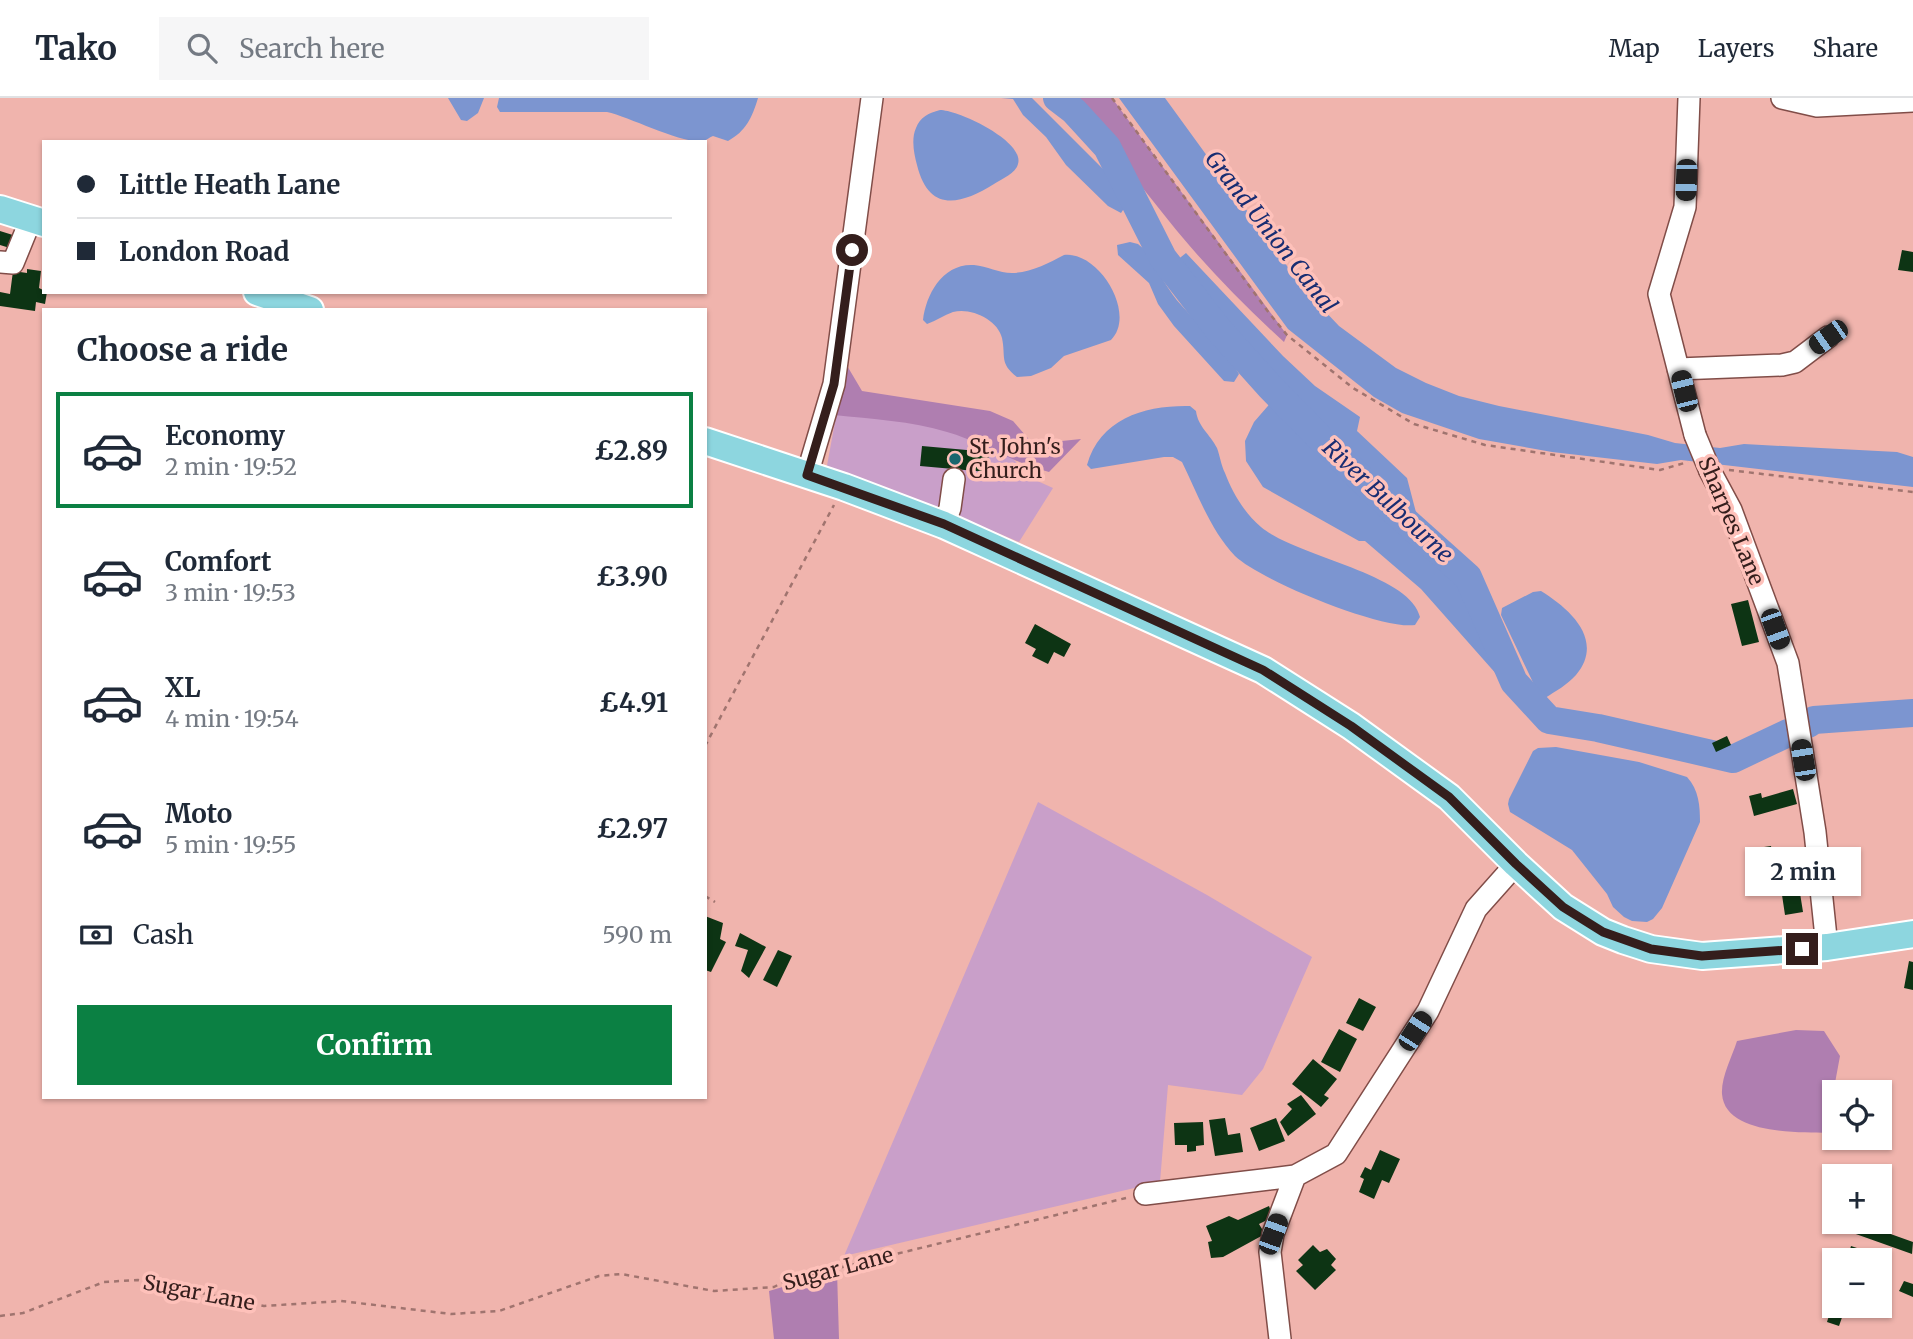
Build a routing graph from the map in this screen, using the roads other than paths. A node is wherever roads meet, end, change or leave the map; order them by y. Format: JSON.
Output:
{"nodes":[{"id":1,"x":872,"y":98,"type":"edge"},
{"id":2,"x":1689,"y":98,"type":"edge"},
{"id":3,"x":1782,"y":98,"type":"edge"},
{"id":4,"x":1913,"y":101,"type":"edge"},
{"id":5,"x":0,"y":209,"type":"edge"},
{"id":6,"x":37,"y":221,"type":"edge"},
{"id":7,"x":0,"y":262,"type":"edge"},
{"id":8,"x":263,"y":294,"type":"edge"},
{"id":9,"x":304,"y":308,"type":"edge"},
{"id":10,"x":1828,"y":337,"type":"dead end"},
{"id":11,"x":1678,"y":369,"type":"junction"},
{"id":12,"x":707,"y":442,"type":"edge"},
{"id":13,"x":807,"y":475,"type":"junction"},
{"id":14,"x":954,"y":479,"type":"dead end"},
{"id":15,"x":944,"y":524,"type":"junction"},
{"id":16,"x":1516,"y":864,"type":"junction"},
{"id":17,"x":1913,"y":934,"type":"edge"},
{"id":18,"x":1827,"y":947,"type":"junction"},
{"id":19,"x":1295,"y":1176,"type":"junction"},
{"id":20,"x":1145,"y":1194,"type":"road end"},
{"id":21,"x":1280,"y":1339,"type":"edge"}],
"edges":[{"from":1,"to":13,"type":"street"},
{"from":2,"to":11,"type":"street","name":"Sharpes Lane"},
{"from":3,"to":4,"type":"street"},
{"from":5,"to":6,"type":"main road"},
{"from":6,"to":7,"type":"street"},
{"from":8,"to":9,"type":"main road"},
{"from":10,"to":11,"type":"street"},
{"from":11,"to":18,"type":"street","name":"Sharpes Lane","bridge":true},
{"from":12,"to":13,"type":"main road"},
{"from":13,"to":15,"type":"main road"},
{"from":14,"to":15,"type":"street"},
{"from":15,"to":16,"type":"main road"},
{"from":16,"to":18,"type":"main road"},
{"from":16,"to":19,"type":"street"},
{"from":17,"to":18,"type":"main road"},
{"from":19,"to":20,"type":"street"},
{"from":19,"to":21,"type":"street"}]}
